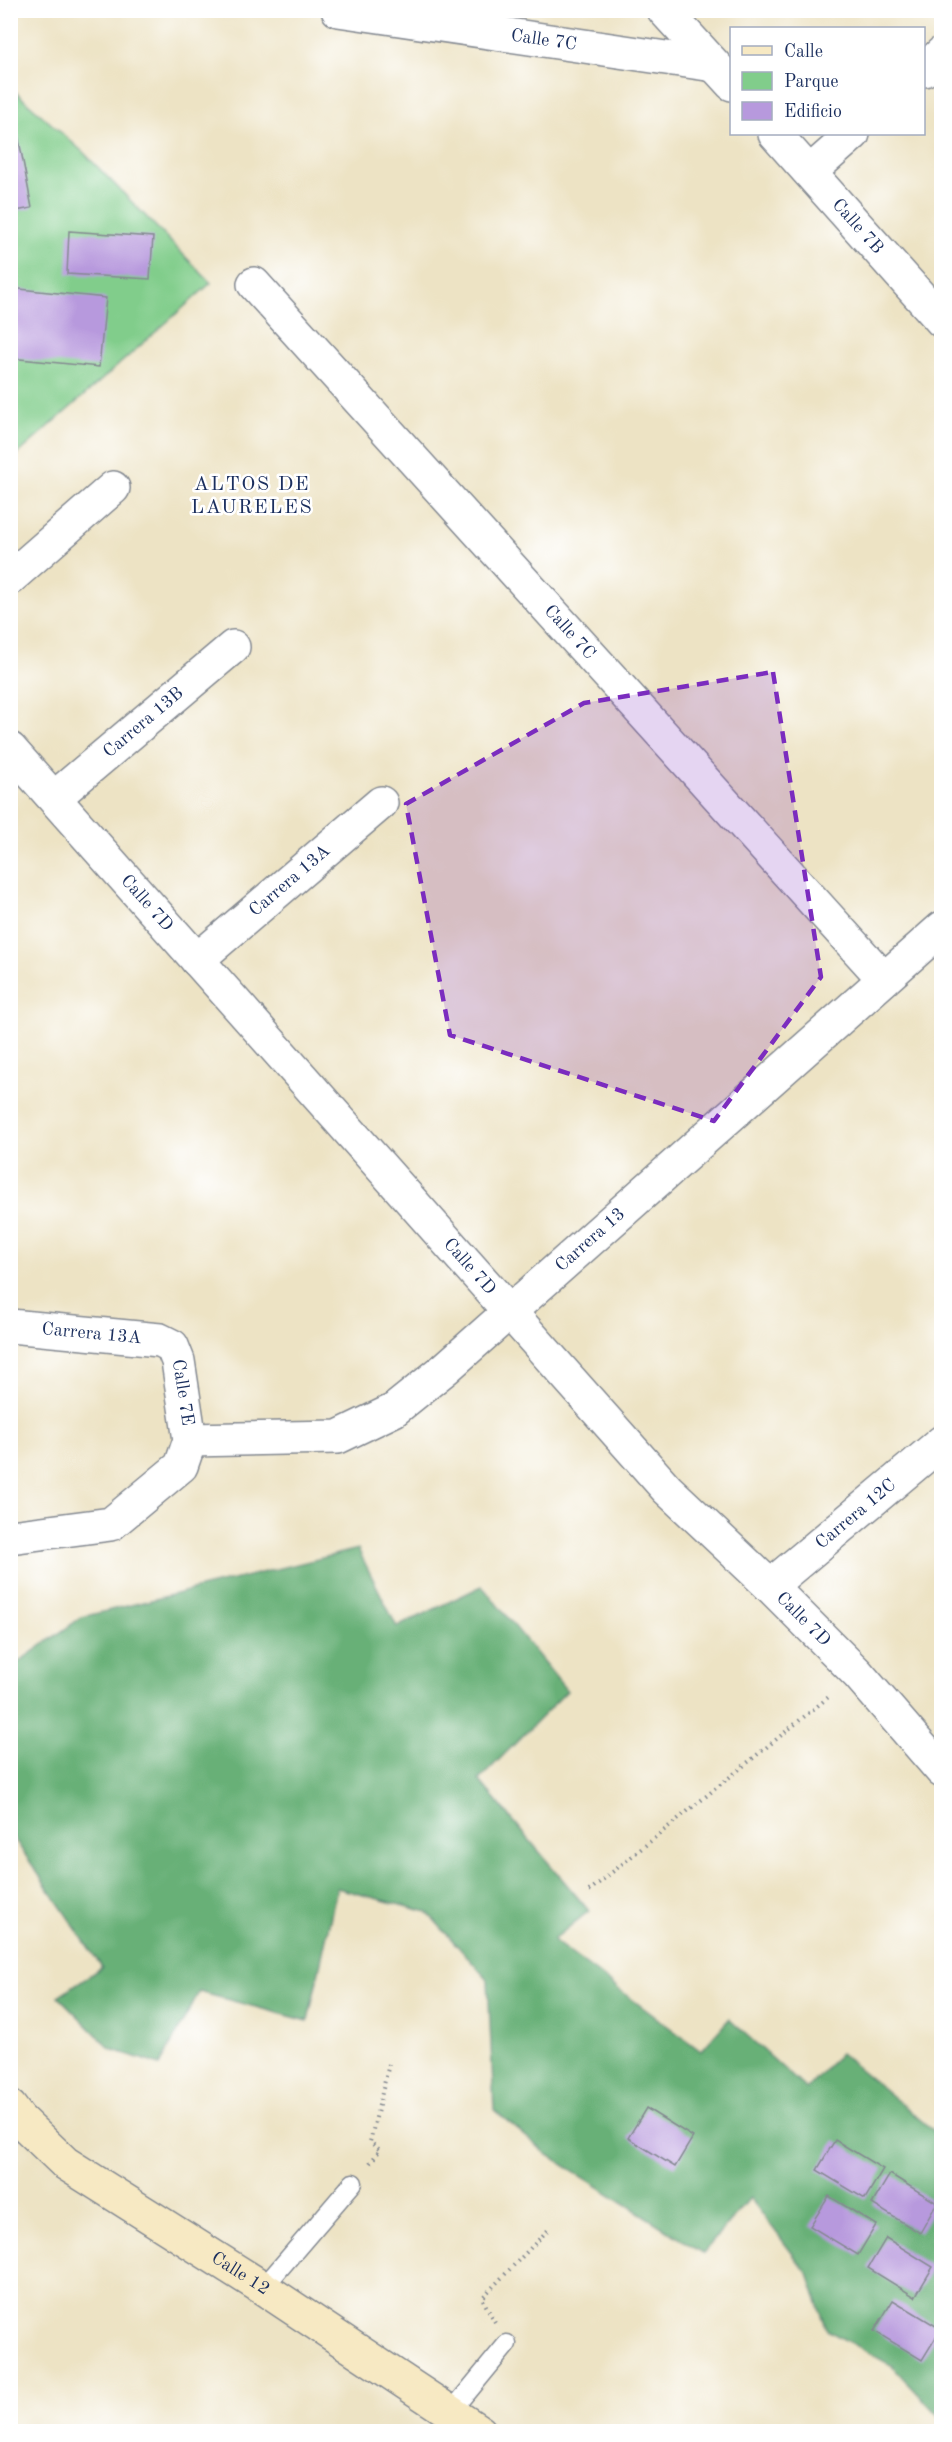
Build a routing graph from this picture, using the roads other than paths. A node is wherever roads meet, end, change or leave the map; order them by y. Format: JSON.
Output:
{"nodes":[{"id":1,"x":338,"y":10,"type":"edge"},
{"id":2,"x":664,"y":10,"type":"edge"},
{"id":3,"x":942,"y":53,"type":"edge"},
{"id":4,"x":925,"y":69,"type":"edge"},
{"id":5,"x":723,"y":75,"type":"edge"},
{"id":6,"x":776,"y":135,"type":"edge"},
{"id":7,"x":852,"y":135,"type":"edge"},
{"id":8,"x":810,"y":172,"type":"junction"},
{"id":9,"x":254,"y":284,"type":"dead end"},
{"id":10,"x":942,"y":321,"type":"edge"},
{"id":11,"x":113,"y":488,"type":"dead end"},
{"id":12,"x":10,"y":578,"type":"edge"},
{"id":13,"x":232,"y":646,"type":"dead end"},
{"id":14,"x":10,"y":749,"type":"edge"},
{"id":15,"x":54,"y":798,"type":"junction"},
{"id":16,"x":381,"y":803,"type":"dead end"},
{"id":17,"x":942,"y":928,"type":"edge"},
{"id":18,"x":197,"y":960,"type":"junction"},
{"id":19,"x":884,"y":979,"type":"junction"},
{"id":20,"x":509,"y":1310,"type":"junction"},
{"id":21,"x":10,"y":1326,"type":"edge"},
{"id":22,"x":172,"y":1346,"type":"joint"},
{"id":23,"x":190,"y":1440,"type":"junction"},
{"id":24,"x":942,"y":1442,"type":"edge"},
{"id":25,"x":10,"y":1537,"type":"edge"},
{"id":26,"x":770,"y":1586,"type":"junction"},
{"id":27,"x":942,"y":1771,"type":"edge"},
{"id":28,"x":10,"y":2107,"type":"edge"},
{"id":29,"x":353,"y":2182,"type":"road end"},
{"id":30,"x":264,"y":2288,"type":"junction"},
{"id":31,"x":507,"y":2344,"type":"road end"},
{"id":32,"x":451,"y":2412,"type":"junction"},
{"id":33,"x":480,"y":2432,"type":"edge"}],
"edges":[{"from":1,"to":5,"type":"street","name":"Calle 7C"},
{"from":2,"to":5,"type":"street"},
{"from":3,"to":4,"type":"street"},
{"from":6,"to":8,"type":"street","name":"Calle 7B"},
{"from":7,"to":8,"type":"street"},
{"from":8,"to":10,"type":"street","name":"Calle 7B"},
{"from":9,"to":19,"type":"street","name":"Calle 7C"},
{"from":11,"to":12,"type":"street"},
{"from":13,"to":15,"type":"street","name":"Carrera 13B"},
{"from":14,"to":15,"type":"street","name":"Calle 7D"},
{"from":15,"to":18,"type":"street","name":"Calle 7D"},
{"from":16,"to":18,"type":"street","name":"Carrera 13A"},
{"from":17,"to":19,"type":"street","name":"Carrera 13"},
{"from":18,"to":20,"type":"street","name":"Calle 7D"},
{"from":19,"to":20,"type":"street","name":"Carrera 13"},
{"from":20,"to":23,"type":"street","name":"Carrera 13"},
{"from":20,"to":26,"type":"street","name":"Calle 7D"},
{"from":21,"to":22,"type":"street","name":"Carrera 13A"},
{"from":22,"to":23,"type":"street","name":"Calle 7E"},
{"from":23,"to":25,"type":"street"},
{"from":24,"to":26,"type":"street","name":"Carrera 12C"},
{"from":26,"to":27,"type":"street","name":"Calle 7D"},
{"from":28,"to":30,"type":"main road","name":"Calle 12"},
{"from":29,"to":30,"type":"lane"},
{"from":30,"to":32,"type":"main road","name":"Calle 12"},
{"from":31,"to":32,"type":"lane"},
{"from":32,"to":33,"type":"main road","name":"Calle 12"}]}
